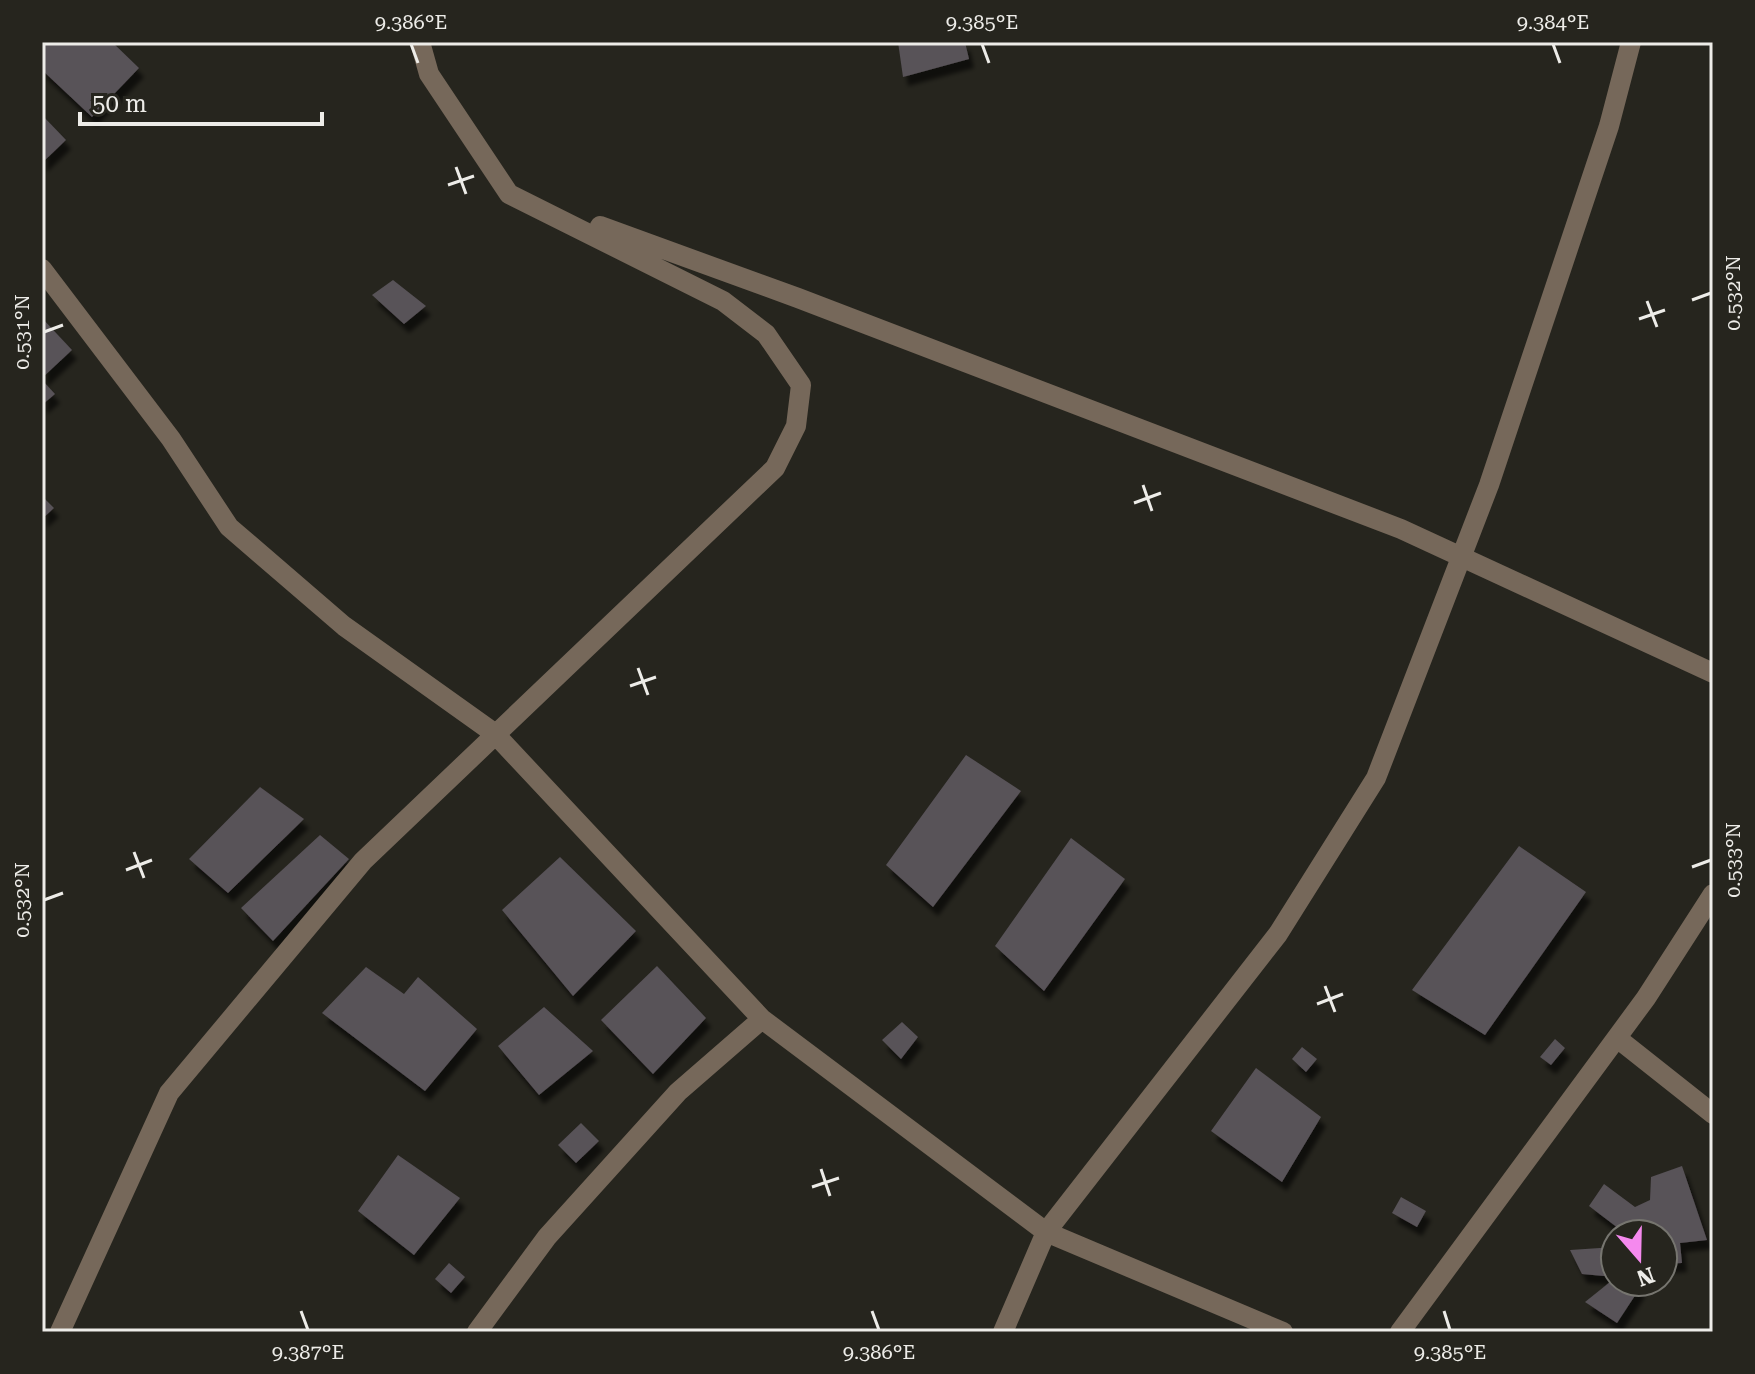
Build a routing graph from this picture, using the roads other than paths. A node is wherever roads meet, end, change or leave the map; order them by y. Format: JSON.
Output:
{"nodes":[{"id":1,"x":420,"y":42,"type":"edge"},
{"id":2,"x":1631,"y":42,"type":"edge"},
{"id":3,"x":509,"y":194,"type":"junction"},
{"id":4,"x":42,"y":269,"type":"edge"},
{"id":5,"x":1461,"y":557,"type":"junction"},
{"id":6,"x":1713,"y":673,"type":"edge"},
{"id":7,"x":494,"y":733,"type":"junction"},
{"id":8,"x":1713,"y":894,"type":"edge"},
{"id":9,"x":762,"y":1019,"type":"junction"},
{"id":10,"x":1617,"y":1038,"type":"junction"},
{"id":11,"x":1713,"y":1114,"type":"edge"},
{"id":12,"x":1046,"y":1232,"type":"junction"},
{"id":13,"x":60,"y":1332,"type":"edge"},
{"id":14,"x":477,"y":1332,"type":"edge"},
{"id":15,"x":1003,"y":1332,"type":"edge"},
{"id":16,"x":1283,"y":1332,"type":"edge"},
{"id":17,"x":1400,"y":1332,"type":"edge"}],
"edges":[{"from":1,"to":3,"type":"street"},
{"from":2,"to":5,"type":"street"},
{"from":3,"to":5,"type":"street"},
{"from":3,"to":7,"type":"street"},
{"from":4,"to":7,"type":"street"},
{"from":5,"to":6,"type":"street"},
{"from":5,"to":12,"type":"street"},
{"from":7,"to":9,"type":"street"},
{"from":7,"to":13,"type":"street"},
{"from":8,"to":10,"type":"street"},
{"from":9,"to":12,"type":"street"},
{"from":9,"to":14,"type":"street"},
{"from":10,"to":11,"type":"street"},
{"from":10,"to":17,"type":"street"},
{"from":12,"to":15,"type":"street"},
{"from":12,"to":16,"type":"street"}]}
